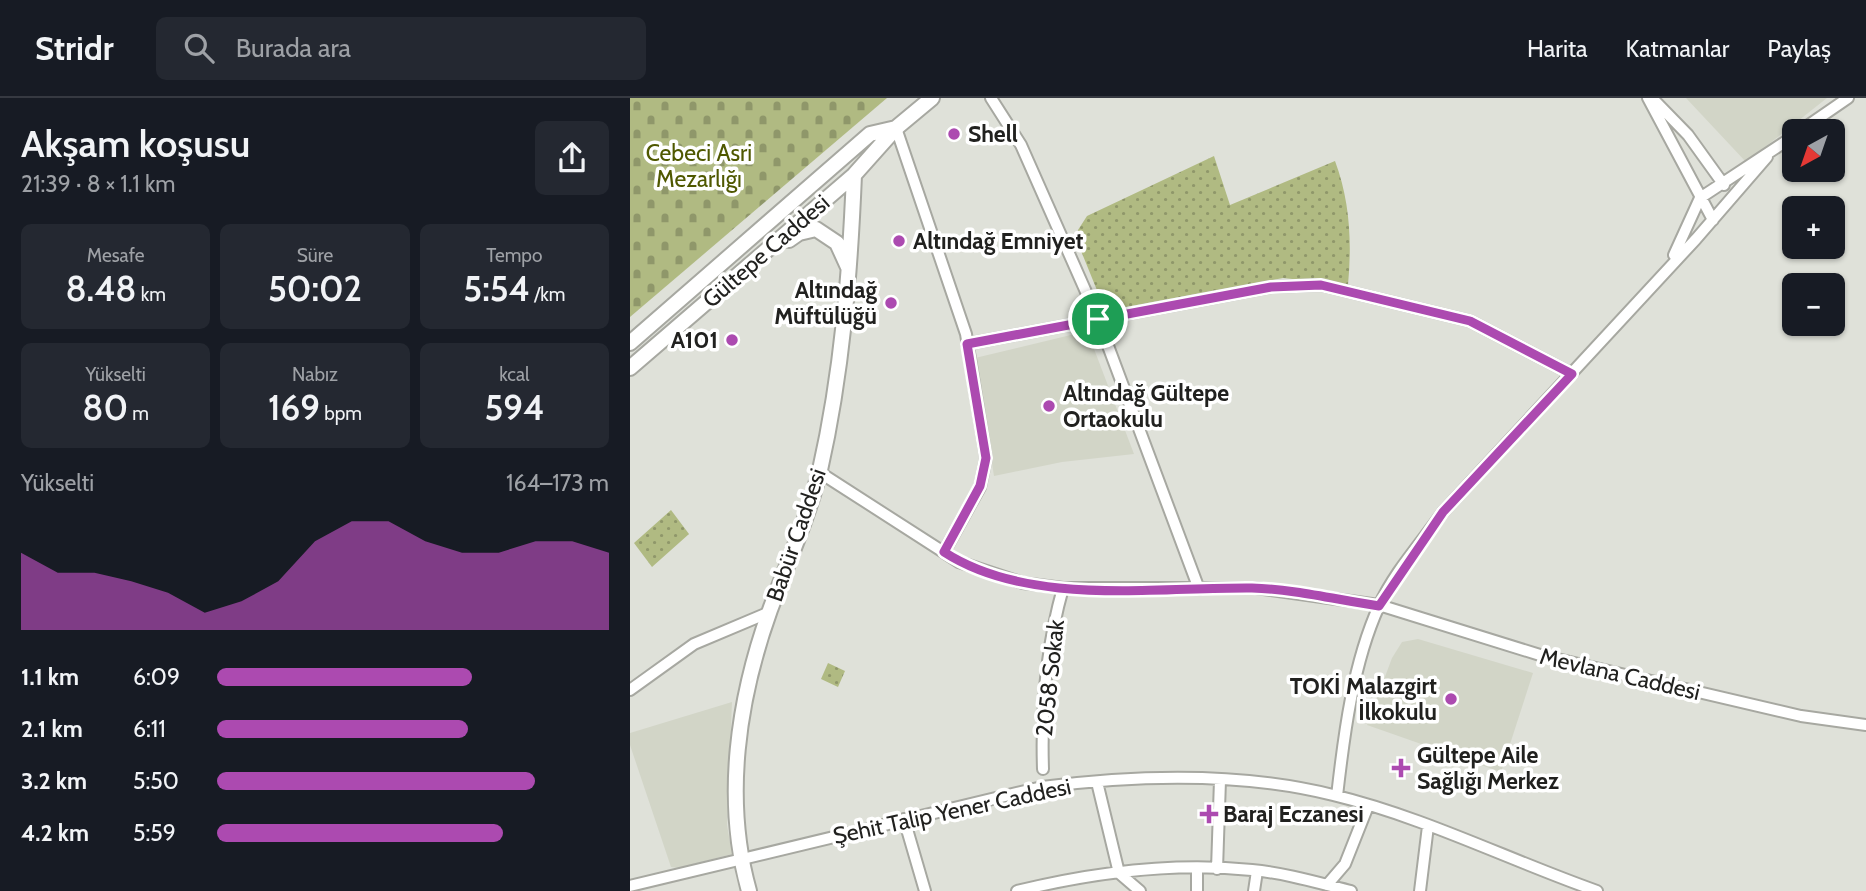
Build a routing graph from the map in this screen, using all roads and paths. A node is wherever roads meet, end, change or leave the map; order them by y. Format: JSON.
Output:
{"nodes":[{"id":1,"x":932,"y":98,"type":"edge"},
{"id":2,"x":991,"y":98,"type":"edge"},
{"id":3,"x":1650,"y":98,"type":"edge"},
{"id":4,"x":1848,"y":98,"type":"edge"},
{"id":5,"x":1817,"y":119,"type":"edge"},
{"id":6,"x":896,"y":128,"type":"junction"},
{"id":7,"x":1782,"y":145,"type":"edge"},
{"id":8,"x":1767,"y":157,"type":"junction"},
{"id":9,"x":854,"y":175,"type":"junction"},
{"id":10,"x":1721,"y":182,"type":"junction"},
{"id":11,"x":1734,"y":194,"type":"junction"},
{"id":12,"x":1700,"y":198,"type":"junction"},
{"id":13,"x":1713,"y":220,"type":"junction"},
{"id":14,"x":778,"y":241,"type":"junction"},
{"id":15,"x":1668,"y":268,"type":"junction"},
{"id":16,"x":848,"y":269,"type":"junction"},
{"id":17,"x":1098,"y":319,"type":"junction"},
{"id":18,"x":630,"y":342,"type":"edge"},
{"id":19,"x":967,"y":344,"type":"junction"},
{"id":20,"x":630,"y":368,"type":"edge"},
{"id":21,"x":1572,"y":374,"type":"junction"},
{"id":22,"x":819,"y":472,"type":"junction"},
{"id":23,"x":944,"y":552,"type":"junction"},
{"id":24,"x":1063,"y":588,"type":"junction"},
{"id":25,"x":1199,"y":589,"type":"junction"},
{"id":26,"x":1379,"y":606,"type":"junction"},
{"id":27,"x":770,"y":612,"type":"junction"},
{"id":28,"x":630,"y":690,"type":"edge"},
{"id":29,"x":1866,"y":725,"type":"edge"},
{"id":30,"x":1044,"y":769,"type":"dead end"},
{"id":31,"x":1220,"y":780,"type":"junction"},
{"id":32,"x":1097,"y":782,"type":"junction"},
{"id":33,"x":1337,"y":796,"type":"junction"},
{"id":34,"x":1368,"y":806,"type":"junction"},
{"id":35,"x":904,"y":819,"type":"junction"},
{"id":36,"x":1428,"y":826,"type":"junction"},
{"id":37,"x":740,"y":859,"type":"junction"},
{"id":38,"x":1197,"y":868,"type":"junction"},
{"id":39,"x":1217,"y":869,"type":"junction"},
{"id":40,"x":1257,"y":871,"type":"junction"},
{"id":41,"x":1119,"y":873,"type":"junction"},
{"id":42,"x":1327,"y":885,"type":"junction"},
{"id":43,"x":630,"y":886,"type":"edge"},
{"id":44,"x":1574,"y":887,"type":"edge"},
{"id":45,"x":1031,"y":889,"type":"edge"},
{"id":46,"x":749,"y":891,"type":"edge"},
{"id":47,"x":925,"y":891,"type":"edge"},
{"id":48,"x":1017,"y":891,"type":"edge"},
{"id":49,"x":1140,"y":891,"type":"edge"},
{"id":50,"x":1197,"y":891,"type":"edge"},
{"id":51,"x":1254,"y":891,"type":"edge"},
{"id":52,"x":1352,"y":891,"type":"edge"},
{"id":53,"x":1420,"y":891,"type":"edge"},
{"id":54,"x":1597,"y":891,"type":"edge"}],
"edges":[{"from":1,"to":6,"type":"main road","name":"Gültepe Caddesi"},
{"from":2,"to":17,"type":"street"},
{"from":3,"to":10,"type":"street"},
{"from":3,"to":12,"type":"street"},
{"from":4,"to":5,"type":"street"},
{"from":6,"to":9,"type":"main road","name":"Gültepe Caddesi"},
{"from":6,"to":18,"type":"main road","name":"Gültepe Caddesi"},
{"from":6,"to":19,"type":"street"},
{"from":7,"to":8,"type":"street"},
{"from":8,"to":10,"type":"street"},
{"from":8,"to":11,"type":"street"},
{"from":9,"to":14,"type":"main road","name":"Gültepe Caddesi"},
{"from":9,"to":16,"type":"main road","name":"Babür Caddesi"},
{"from":10,"to":11,"type":"street"},
{"from":10,"to":12,"type":"street"},
{"from":11,"to":13,"type":"street"},
{"from":12,"to":13,"type":"street"},
{"from":12,"to":15,"type":"street"},
{"from":13,"to":15,"type":"street"},
{"from":14,"to":16,"type":"main road"},
{"from":14,"to":20,"type":"main road","name":"Gültepe Caddesi"},
{"from":15,"to":21,"type":"street"},
{"from":16,"to":22,"type":"main road","name":"Babür Caddesi"},
{"from":17,"to":19,"type":"street"},
{"from":17,"to":21,"type":"street"},
{"from":17,"to":25,"type":"street"},
{"from":19,"to":23,"type":"street"},
{"from":21,"to":26,"type":"street"},
{"from":22,"to":23,"type":"street","name":"Mevlana Caddesi"},
{"from":22,"to":27,"type":"main road","name":"Babür Caddesi"},
{"from":23,"to":24,"type":"street","name":"Mevlana Caddesi"},
{"from":24,"to":25,"type":"street","name":"Mevlana Caddesi"},
{"from":24,"to":30,"type":"street","name":"2058 Sokak"},
{"from":25,"to":26,"type":"street","name":"Mevlana Caddesi"},
{"from":26,"to":29,"type":"street","name":"Mevlana Caddesi"},
{"from":26,"to":33,"type":"street"},
{"from":27,"to":28,"type":"street"},
{"from":27,"to":37,"type":"main road","name":"Babür Caddesi"},
{"from":31,"to":32,"type":"street","name":"Şehit Talip Yener Caddesi"},
{"from":31,"to":33,"type":"street","name":"Şehit Talip Yener Caddesi"},
{"from":31,"to":39,"type":"street"},
{"from":32,"to":35,"type":"street","name":"Şehit Talip Yener Caddesi"},
{"from":32,"to":41,"type":"street"},
{"from":33,"to":34,"type":"street","name":"Şehit Talip Yener Caddesi"},
{"from":34,"to":36,"type":"street","name":"Şehit Talip Yener Caddesi"},
{"from":34,"to":42,"type":"street"},
{"from":35,"to":37,"type":"street","name":"Şehit Talip Yener Caddesi"},
{"from":35,"to":47,"type":"street"},
{"from":36,"to":44,"type":"street","name":"Şehit Talip Yener Caddesi"},
{"from":36,"to":53,"type":"street"},
{"from":37,"to":43,"type":"street","name":"Şehit Talip Yener Caddesi"},
{"from":37,"to":46,"type":"main road","name":"Babür Caddesi"},
{"from":38,"to":39,"type":"street"},
{"from":38,"to":41,"type":"street"},
{"from":38,"to":50,"type":"street"},
{"from":39,"to":40,"type":"street"},
{"from":40,"to":42,"type":"street"},
{"from":40,"to":51,"type":"street"},
{"from":41,"to":45,"type":"street"},
{"from":41,"to":49,"type":"street"},
{"from":42,"to":52,"type":"street"},
{"from":44,"to":54,"type":"street","name":"Şehit Talip Yener Caddesi"},
{"from":45,"to":48,"type":"street"}]}
